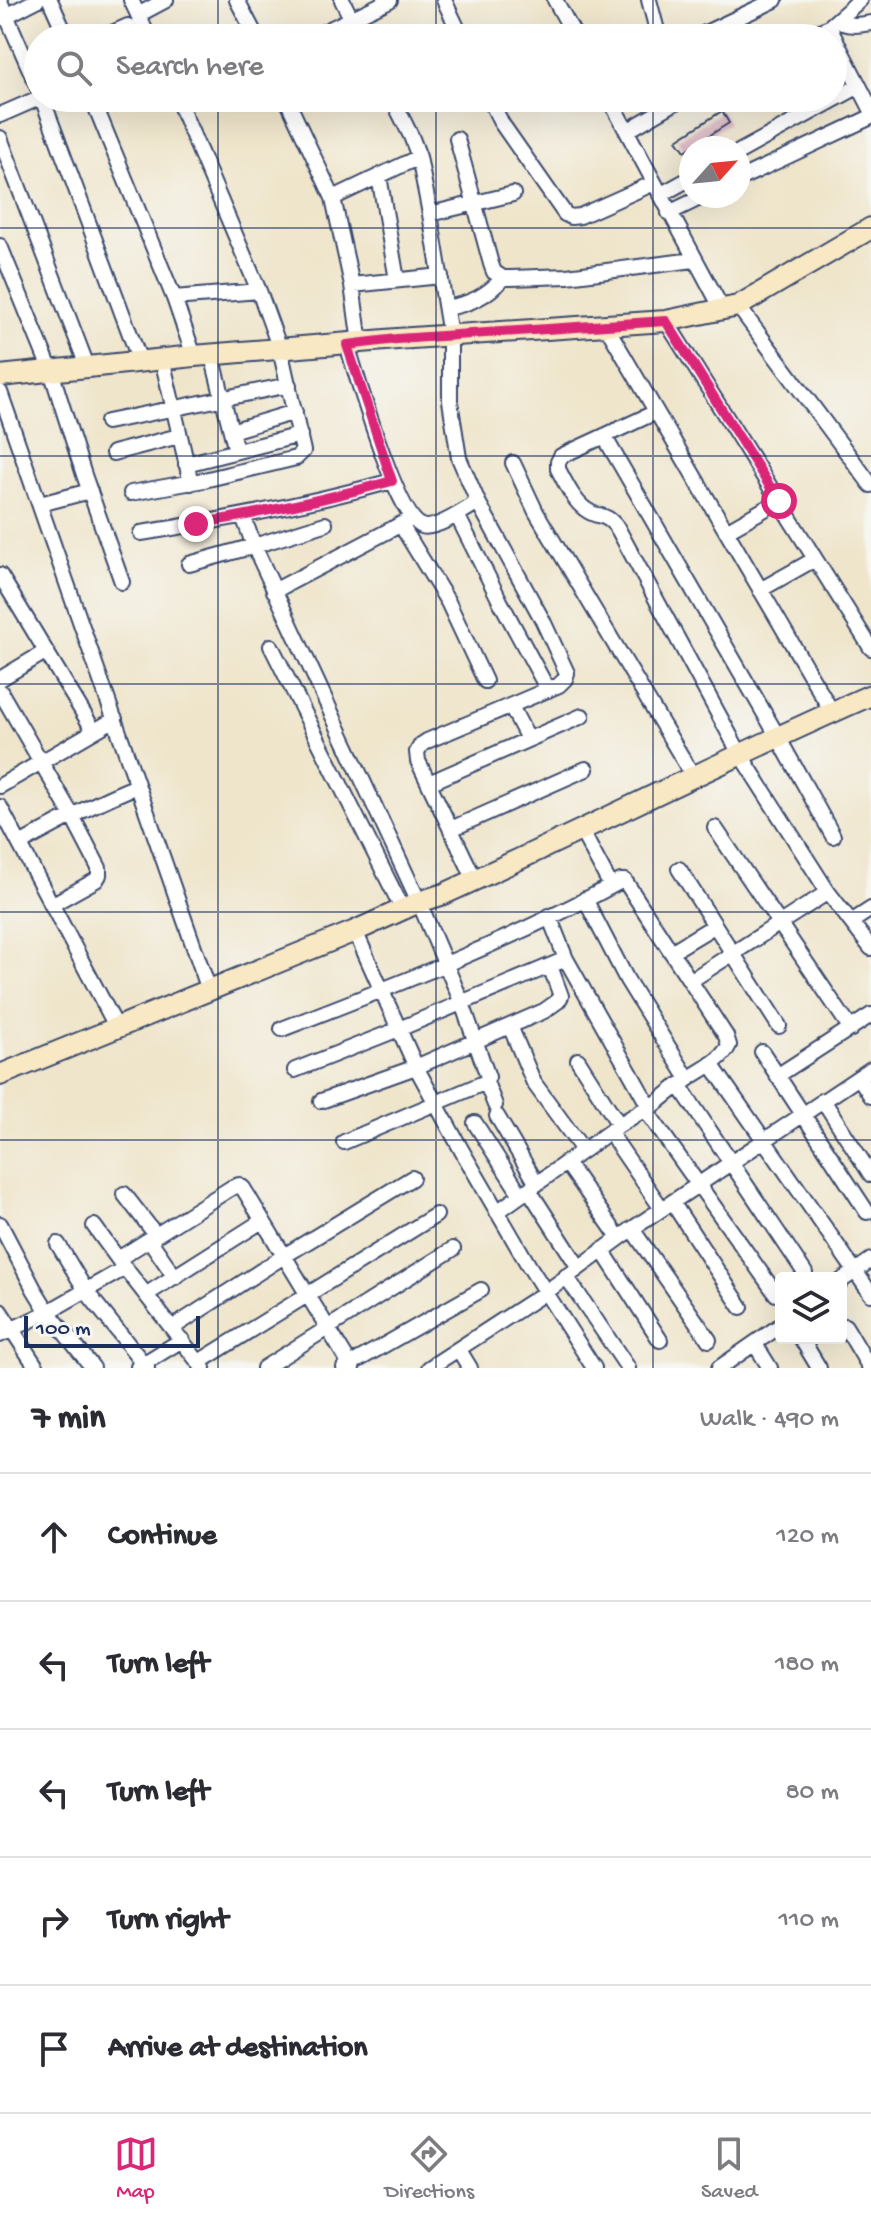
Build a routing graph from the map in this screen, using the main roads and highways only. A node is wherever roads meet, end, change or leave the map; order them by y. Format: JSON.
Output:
{"nodes":[{"id":1,"x":871,"y":228,"type":"edge"},
{"id":2,"x":0,"y":376,"type":"edge"},
{"id":3,"x":871,"y":695,"type":"edge"},
{"id":4,"x":0,"y":1075,"type":"edge"}],
"edges":[{"from":1,"to":2,"type":"main road"},
{"from":3,"to":4,"type":"main road"}]}
